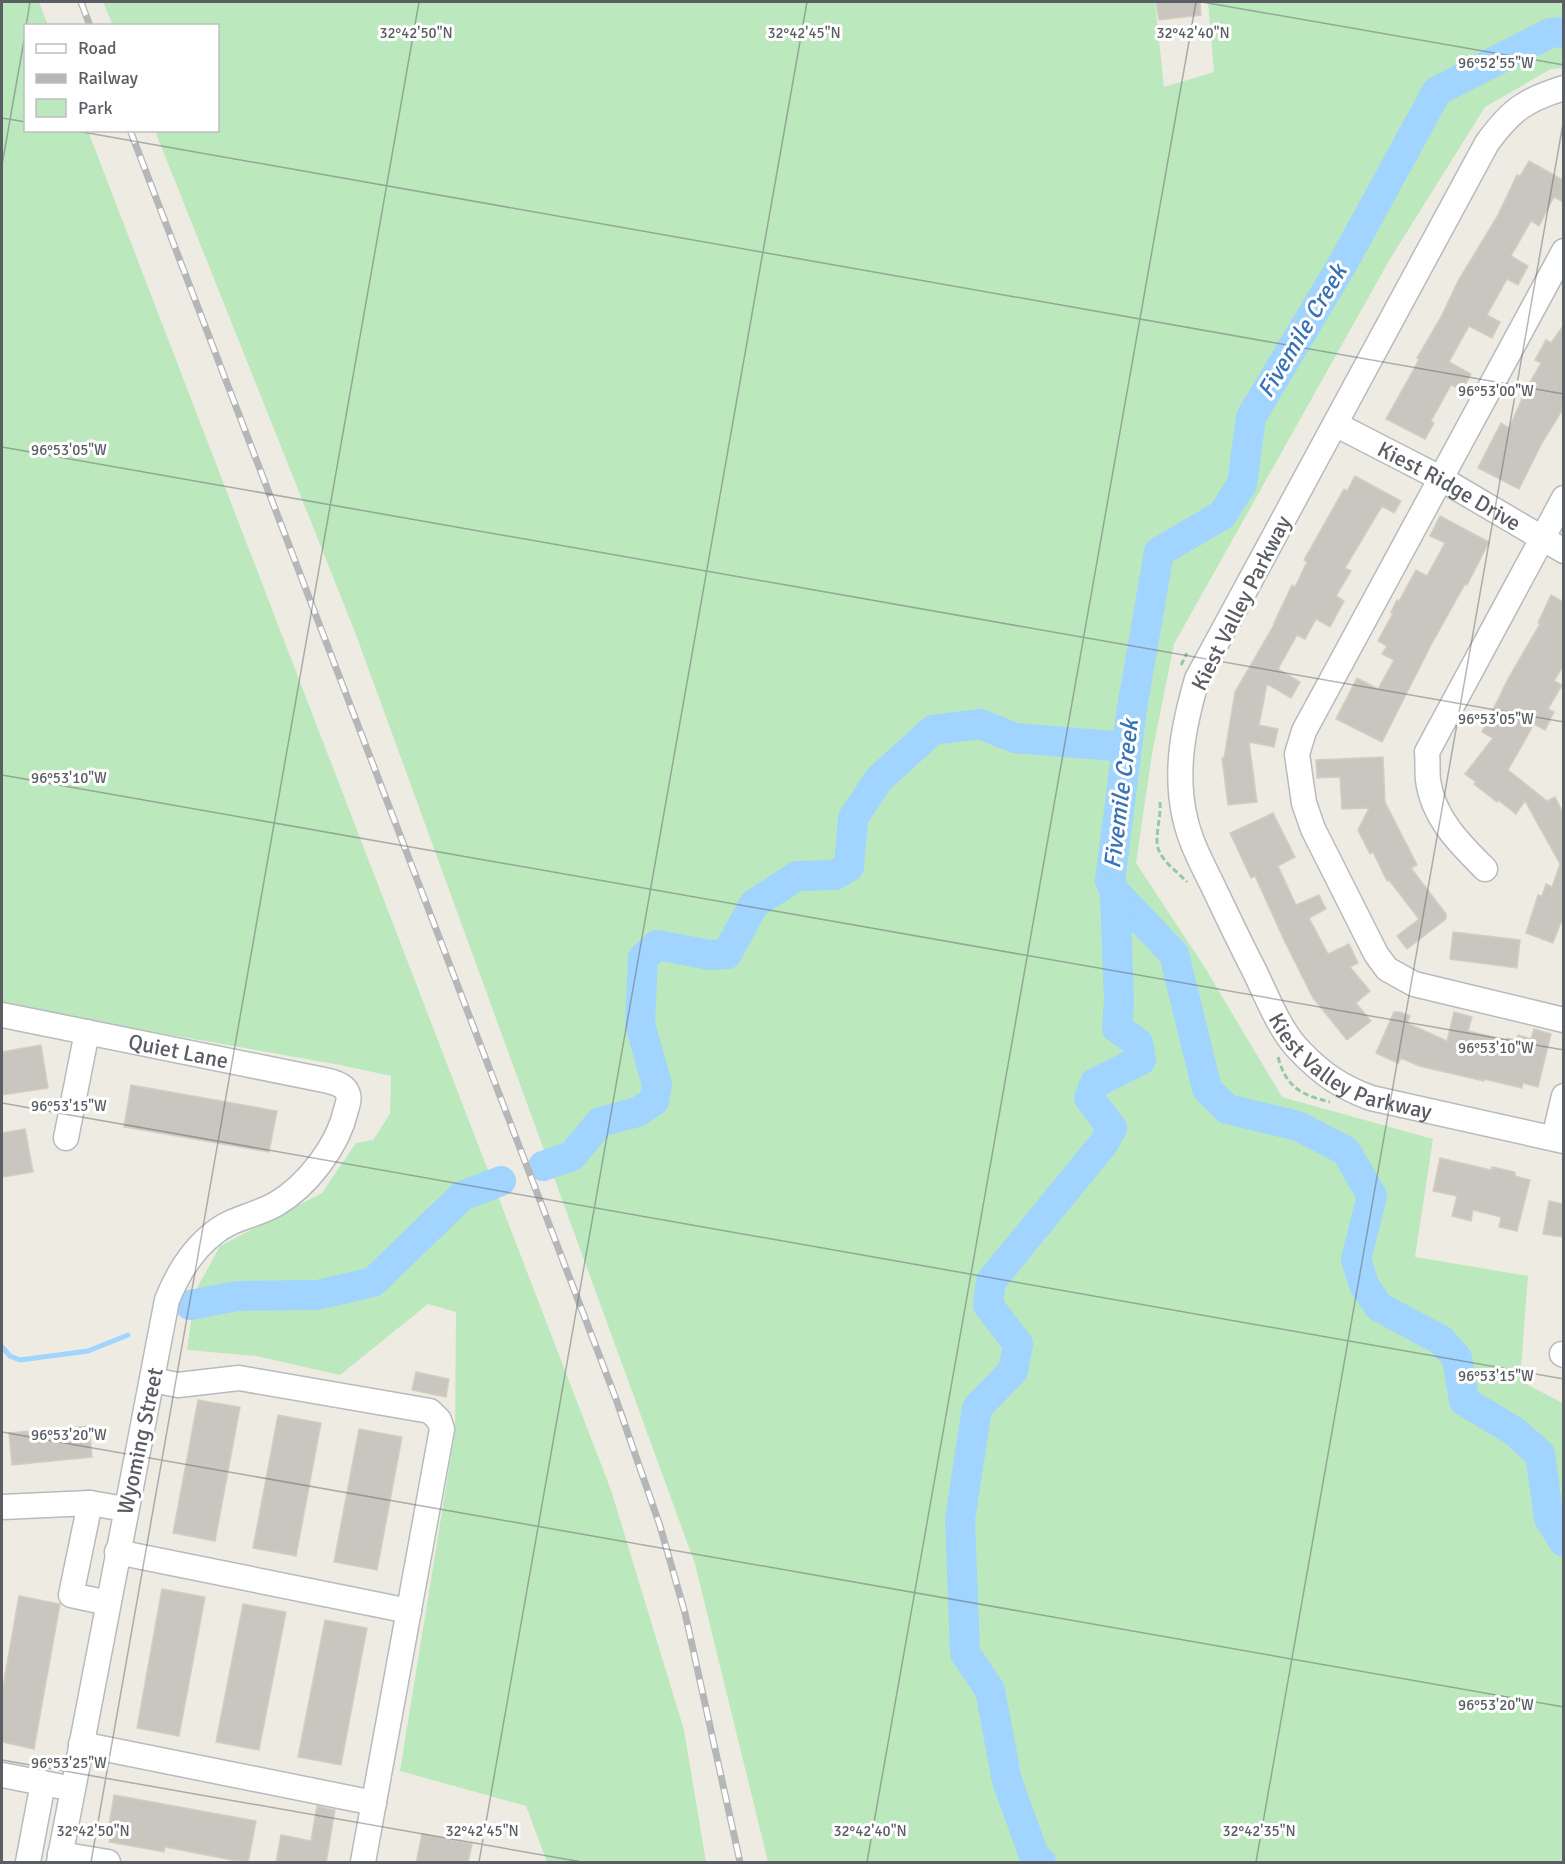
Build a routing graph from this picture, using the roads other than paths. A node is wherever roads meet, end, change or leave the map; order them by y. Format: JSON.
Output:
{"nodes":[{"id":1,"x":1563,"y":88,"type":"edge"},
{"id":2,"x":1563,"y":251,"type":"edge"},
{"id":3,"x":1335,"y":424,"type":"junction"},
{"id":4,"x":1440,"y":478,"type":"junction"},
{"id":5,"x":1563,"y":498,"type":"edge"},
{"id":6,"x":1542,"y":539,"type":"junction"},
{"id":7,"x":1563,"y":550,"type":"edge"},
{"id":8,"x":1485,"y":869,"type":"dead end"},
{"id":9,"x":2,"y":1015,"type":"edge"},
{"id":10,"x":1563,"y":1020,"type":"edge"},
{"id":11,"x":87,"y":1032,"type":"junction"},
{"id":12,"x":1563,"y":1096,"type":"edge"},
{"id":13,"x":349,"y":1098,"type":"joint"},
{"id":14,"x":66,"y":1138,"type":"dead end"},
{"id":15,"x":1559,"y":1139,"type":"edge"},
{"id":16,"x":152,"y":1380,"type":"junction"},
{"id":17,"x":90,"y":1503,"type":"junction"},
{"id":18,"x":2,"y":1507,"type":"edge"},
{"id":19,"x":125,"y":1509,"type":"junction"},
{"id":20,"x":117,"y":1552,"type":"junction"},
{"id":21,"x":108,"y":1603,"type":"junction"},
{"id":22,"x":409,"y":1611,"type":"junction"},
{"id":23,"x":81,"y":1744,"type":"junction"},
{"id":24,"x":2,"y":1774,"type":"edge"},
{"id":25,"x":43,"y":1783,"type":"junction"},
{"id":26,"x":73,"y":1789,"type":"junction"},
{"id":27,"x":374,"y":1803,"type":"junction"},
{"id":28,"x":59,"y":1858,"type":"edge"},
{"id":29,"x":28,"y":1863,"type":"edge"},
{"id":30,"x":108,"y":1863,"type":"edge"},
{"id":31,"x":363,"y":1863,"type":"edge"}],
"edges":[{"from":1,"to":3,"type":"street","name":"Kiest Valley Parkway"},
{"from":2,"to":4,"type":"street"},
{"from":3,"to":4,"type":"street","name":"Kiest Ridge Drive"},
{"from":3,"to":15,"type":"street","name":"Kiest Valley Parkway"},
{"from":4,"to":6,"type":"street","name":"Kiest Ridge Drive"},
{"from":4,"to":10,"type":"street"},
{"from":5,"to":6,"type":"street"},
{"from":6,"to":7,"type":"street","name":"Kiest Ridge Drive"},
{"from":6,"to":8,"type":"street"},
{"from":9,"to":11,"type":"street","name":"Quiet Lane"},
{"from":11,"to":13,"type":"street","name":"Quiet Lane"},
{"from":11,"to":14,"type":"street"},
{"from":12,"to":15,"type":"street"},
{"from":13,"to":16,"type":"street","name":"Wyoming Street"},
{"from":16,"to":19,"type":"street","name":"Wyoming Street"},
{"from":16,"to":22,"type":"street"},
{"from":17,"to":18,"type":"street"},
{"from":17,"to":19,"type":"street"},
{"from":17,"to":21,"type":"street"},
{"from":19,"to":20,"type":"street","name":"Wyoming Street"},
{"from":20,"to":21,"type":"street","name":"Wyoming Street"},
{"from":20,"to":22,"type":"street"},
{"from":21,"to":23,"type":"street","name":"Wyoming Street"},
{"from":22,"to":27,"type":"street"},
{"from":23,"to":26,"type":"street","name":"Wyoming Street"},
{"from":23,"to":27,"type":"street"},
{"from":24,"to":25,"type":"street"},
{"from":25,"to":26,"type":"street"},
{"from":25,"to":29,"type":"street"},
{"from":26,"to":28,"type":"street","name":"Wyoming Street"},
{"from":27,"to":31,"type":"street"},
{"from":28,"to":30,"type":"street"}]}
